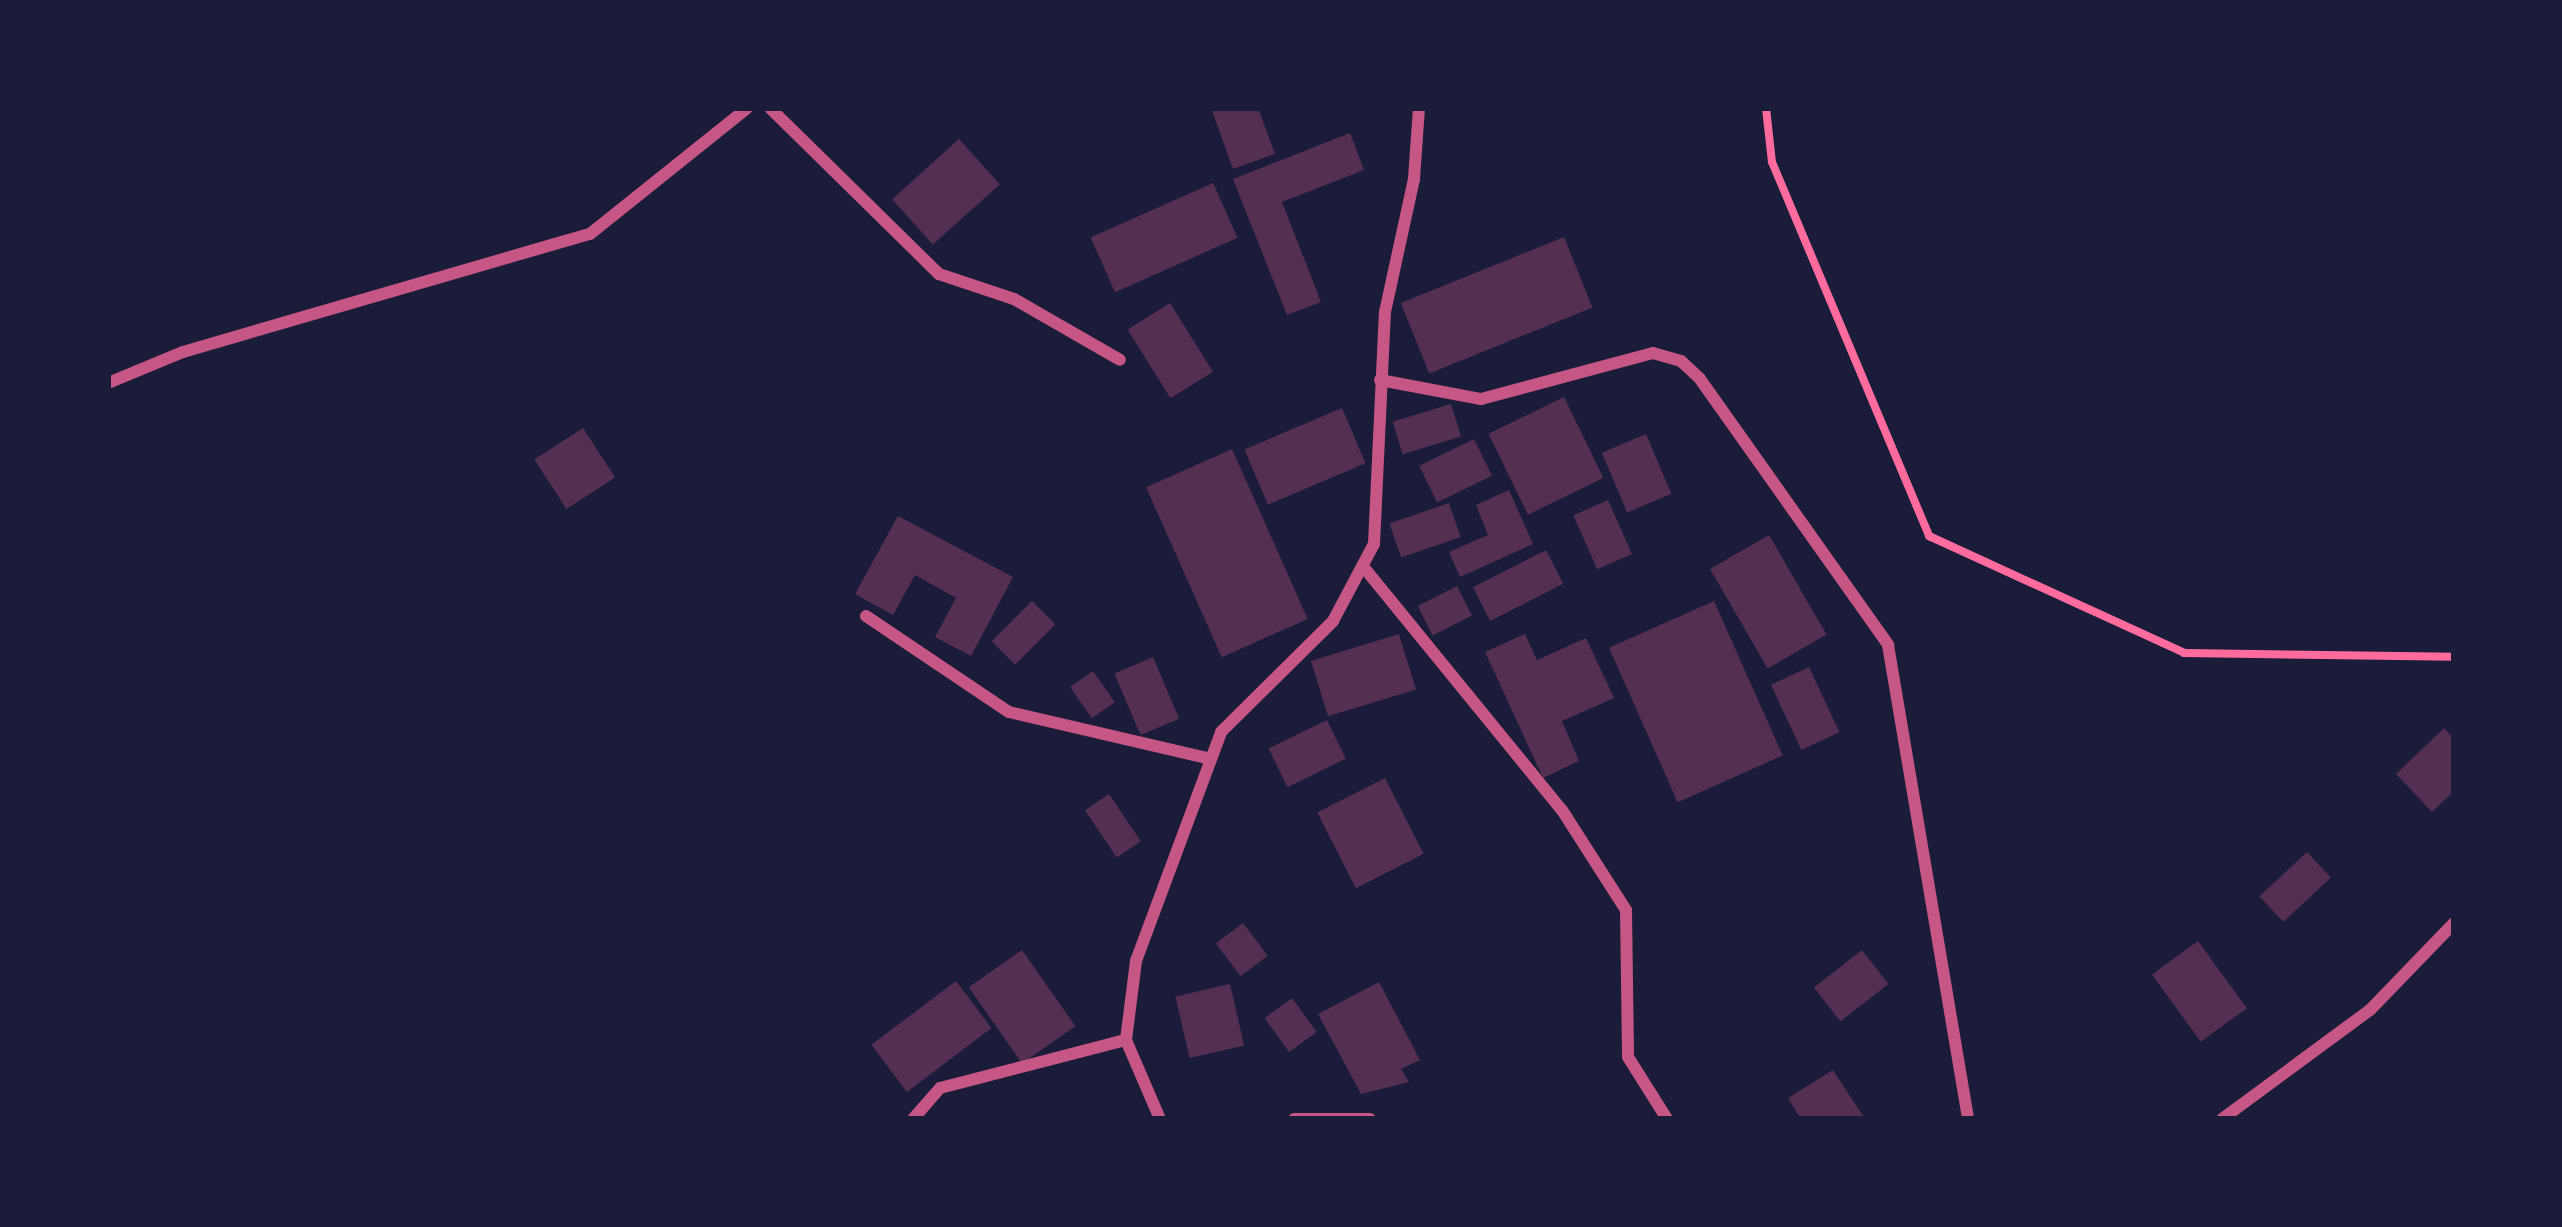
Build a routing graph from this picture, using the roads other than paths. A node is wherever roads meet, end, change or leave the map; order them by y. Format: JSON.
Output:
{"nodes":[{"id":1,"x":747,"y":108,"type":"edge"},
{"id":2,"x":770,"y":108,"type":"edge"},
{"id":3,"x":1419,"y":108,"type":"edge"},
{"id":4,"x":1120,"y":360,"type":"dead end"},
{"id":5,"x":1380,"y":380,"type":"junction"},
{"id":6,"x":108,"y":383,"type":"edge"},
{"id":7,"x":1366,"y":570,"type":"junction"},
{"id":8,"x":866,"y":616,"type":"dead end"},
{"id":9,"x":1211,"y":759,"type":"junction"},
{"id":10,"x":2454,"y":922,"type":"edge"},
{"id":11,"x":1126,"y":1040,"type":"junction"},
{"id":12,"x":913,"y":1119,"type":"edge"},
{"id":13,"x":1160,"y":1119,"type":"edge"},
{"id":14,"x":1294,"y":1119,"type":"edge"},
{"id":15,"x":1370,"y":1119,"type":"edge"},
{"id":16,"x":1666,"y":1119,"type":"edge"},
{"id":17,"x":1968,"y":1119,"type":"edge"},
{"id":18,"x":2222,"y":1119,"type":"edge"}],
"edges":[{"from":1,"to":6,"type":"street"},
{"from":2,"to":4,"type":"street"},
{"from":3,"to":5,"type":"street"},
{"from":5,"to":7,"type":"street"},
{"from":5,"to":17,"type":"street"},
{"from":7,"to":9,"type":"street"},
{"from":7,"to":16,"type":"street"},
{"from":8,"to":9,"type":"street"},
{"from":9,"to":11,"type":"street"},
{"from":10,"to":18,"type":"street"},
{"from":11,"to":12,"type":"street"},
{"from":11,"to":13,"type":"street"},
{"from":14,"to":15,"type":"street"}]}
